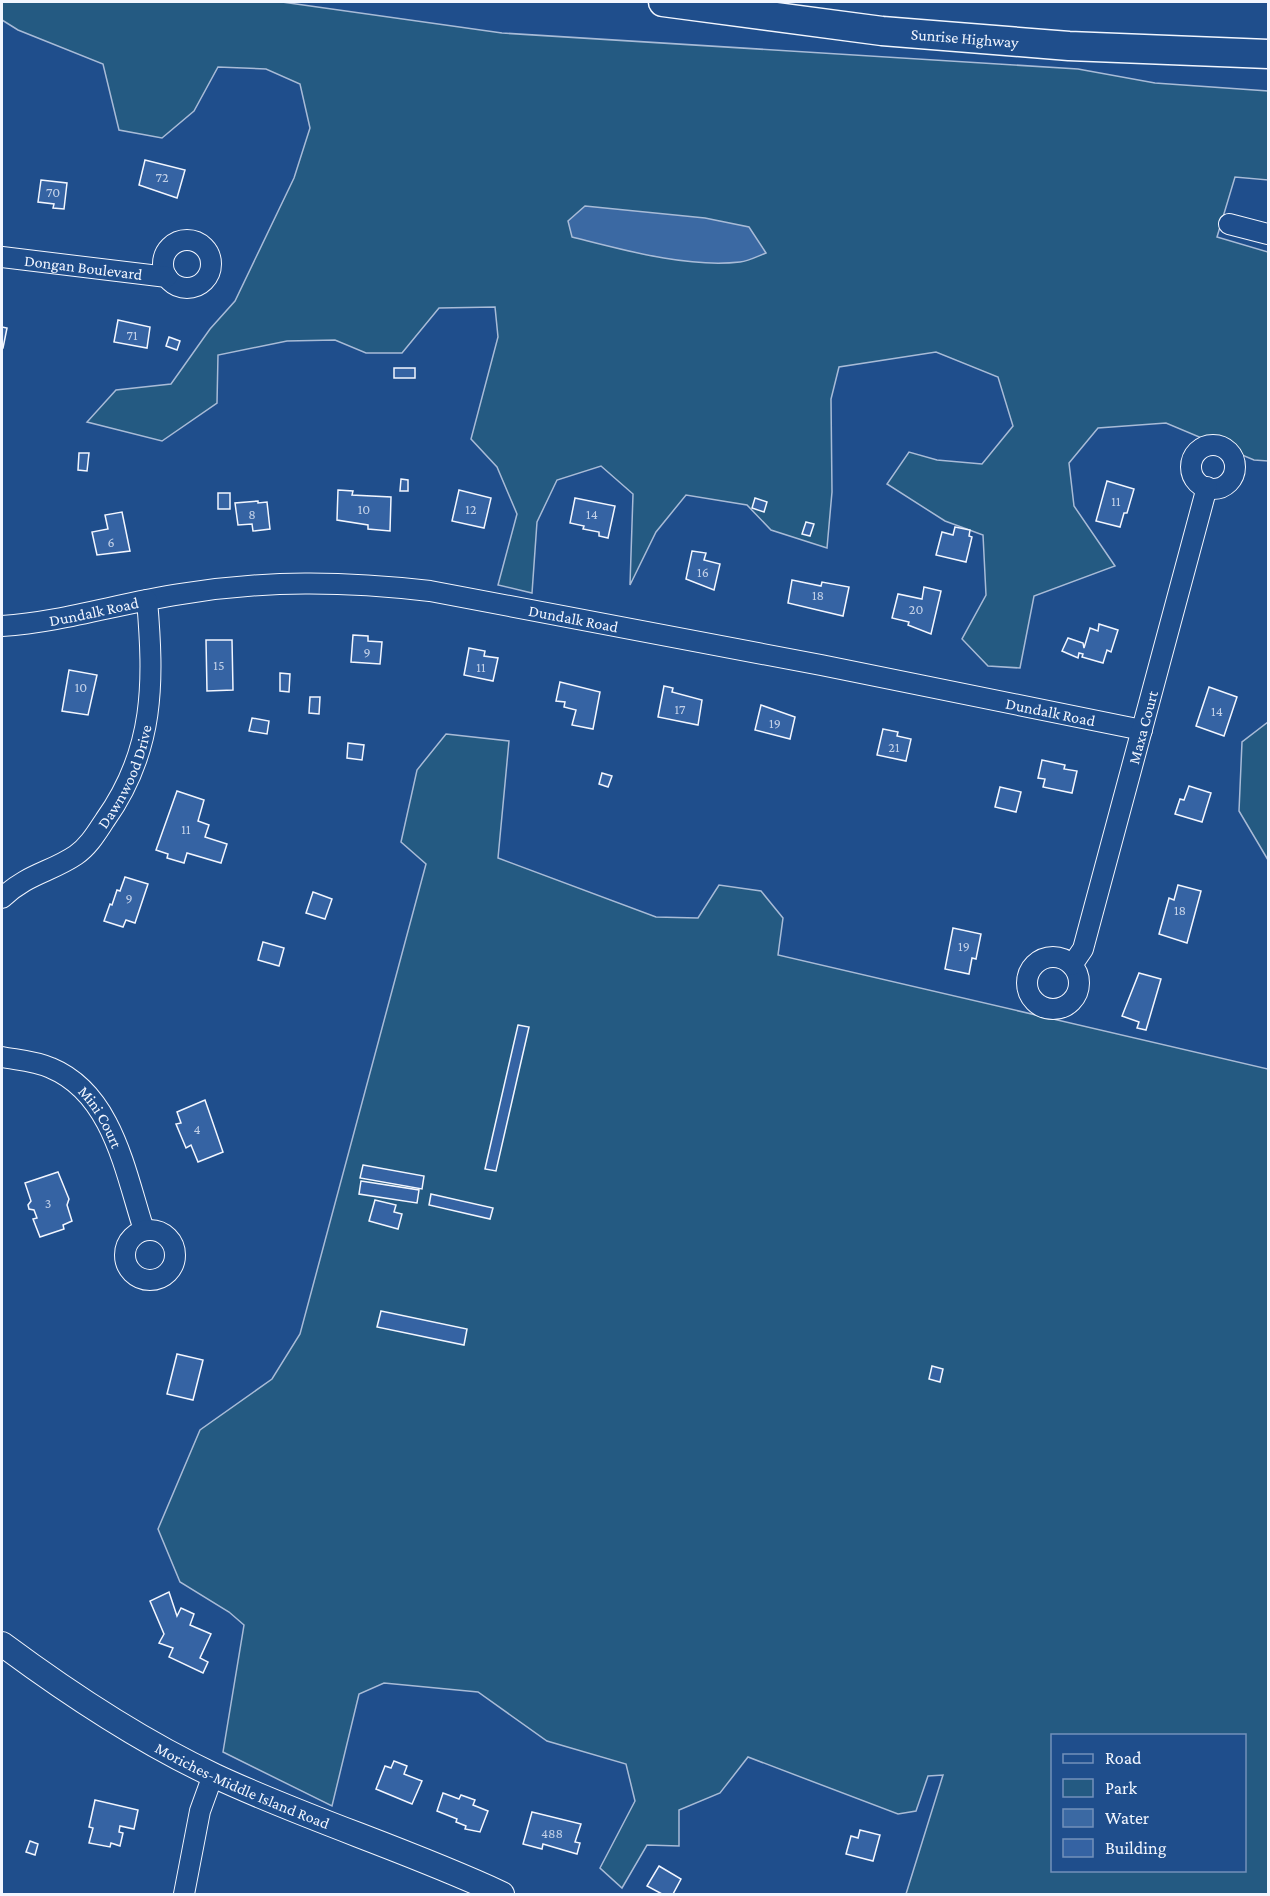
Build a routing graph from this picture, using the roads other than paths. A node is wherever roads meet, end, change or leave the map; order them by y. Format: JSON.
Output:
{"nodes":[{"id":1,"x":663,"y":2,"type":"edge"},
{"id":2,"x":1269,"y":54,"type":"edge"},
{"id":3,"x":1229,"y":224,"type":"dead end"},
{"id":4,"x":1269,"y":234,"type":"edge"},
{"id":5,"x":2,"y":257,"type":"edge"},
{"id":6,"x":167,"y":276,"type":"dead end"},
{"id":7,"x":1207,"y":487,"type":"dead end"},
{"id":8,"x":147,"y":600,"type":"junction"},
{"id":9,"x":2,"y":626,"type":"edge"},
{"id":10,"x":1142,"y":730,"type":"junction"},
{"id":11,"x":2,"y":898,"type":"edge"},
{"id":12,"x":1072,"y":965,"type":"dead end"},
{"id":13,"x":2,"y":1057,"type":"edge"},
{"id":14,"x":144,"y":1230,"type":"dead end"},
{"id":15,"x":2,"y":1644,"type":"edge"},
{"id":16,"x":213,"y":1775,"type":"junction"},
{"id":17,"x":184,"y":1894,"type":"edge"},
{"id":18,"x":502,"y":1894,"type":"edge"}],
"edges":[{"from":1,"to":2,"type":"highway","name":"Sunrise Highway"},
{"from":3,"to":4,"type":"street"},
{"from":5,"to":6,"type":"street","name":"Dongan Boulevard"},
{"from":7,"to":10,"type":"street","name":"Maxa Court"},
{"from":8,"to":9,"type":"street","name":"Dundalk Road"},
{"from":8,"to":10,"type":"street","name":"Dundalk Road"},
{"from":8,"to":11,"type":"street","name":"Dawnwood Drive"},
{"from":10,"to":12,"type":"street","name":"Maxa Court"},
{"from":13,"to":14,"type":"street","name":"Mini Court"},
{"from":15,"to":16,"type":"main road","name":"Moriches-Middle Island Road"},
{"from":16,"to":17,"type":"street"},
{"from":16,"to":18,"type":"main road","name":"Moriches-Middle Island Road"}]}
